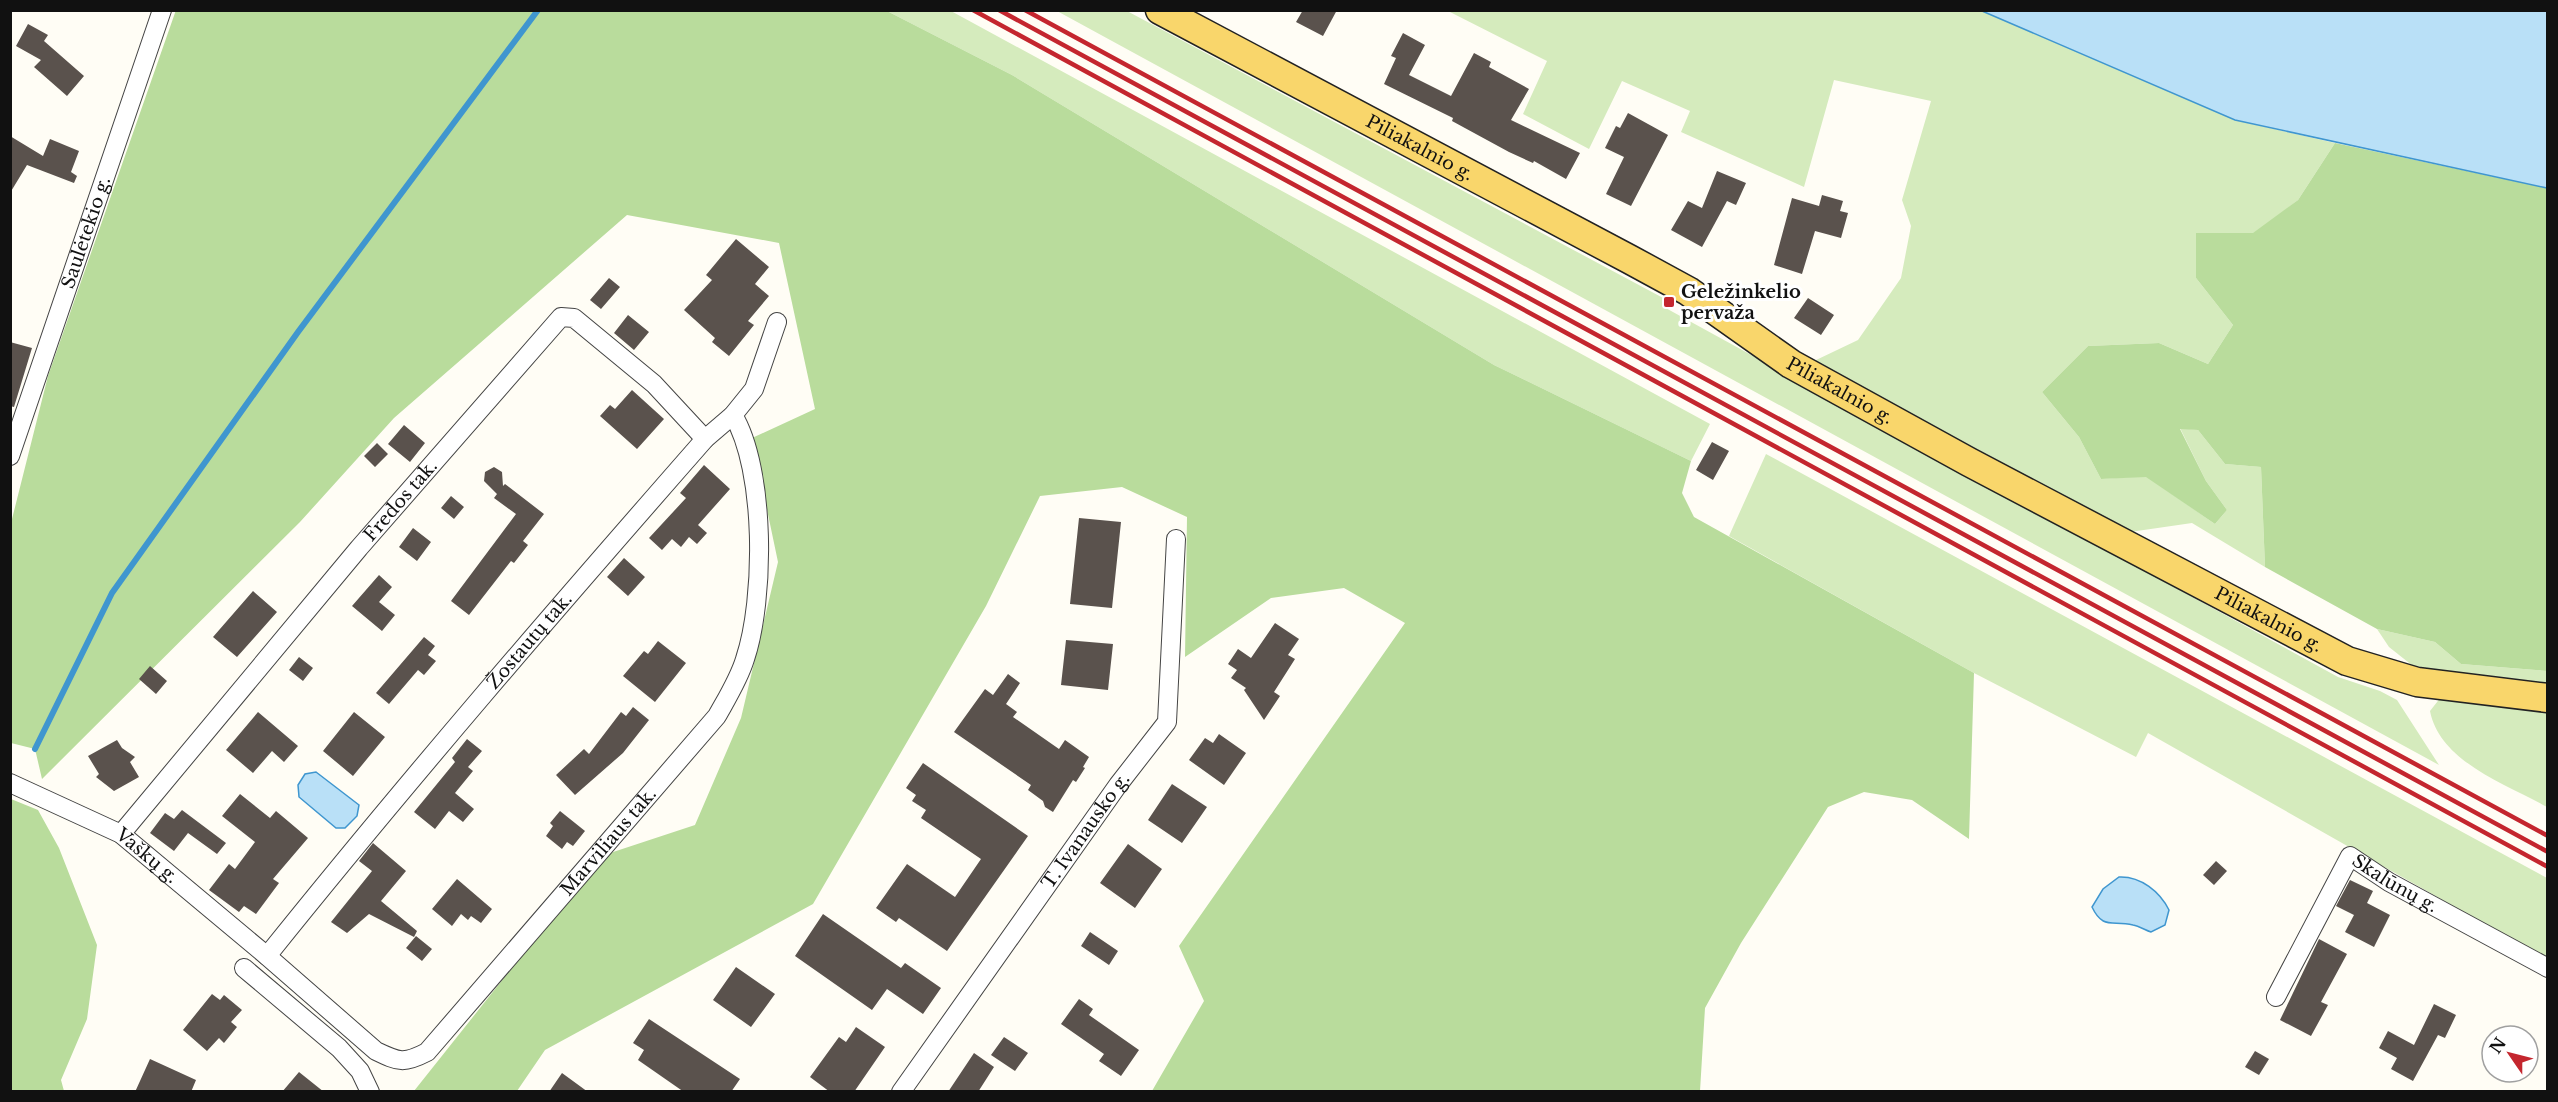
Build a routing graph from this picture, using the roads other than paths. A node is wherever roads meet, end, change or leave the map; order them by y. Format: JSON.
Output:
{"nodes":[{"id":1,"x":162,"y":10,"type":"edge"},
{"id":2,"x":1160,"y":10,"type":"edge"},
{"id":3,"x":777,"y":322,"type":"dead end"},
{"id":4,"x":733,"y":415,"type":"junction"},
{"id":5,"x":705,"y":439,"type":"junction"},
{"id":6,"x":10,"y":456,"type":"edge"},
{"id":7,"x":1176,"y":539,"type":"dead end"},
{"id":8,"x":2547,"y":698,"type":"edge"},
{"id":9,"x":10,"y":783,"type":"edge"},
{"id":10,"x":121,"y":834,"type":"junction"},
{"id":11,"x":267,"y":956,"type":"junction"},
{"id":12,"x":244,"y":968,"type":"dead end"},
{"id":13,"x":2547,"y":968,"type":"edge"},
{"id":14,"x":2276,"y":997,"type":"dead end"},
{"id":15,"x":370,"y":1092,"type":"edge"},
{"id":16,"x":901,"y":1092,"type":"edge"}],
"edges":[{"from":1,"to":6,"type":"street","name":"Saulėtekio g."},
{"from":2,"to":8,"type":"main road","name":"Piliakalnio g."},
{"from":3,"to":4,"type":"street","name":"Žostautų tak."},
{"from":4,"to":5,"type":"street","name":"Žostautų tak."},
{"from":4,"to":11,"type":"street","name":"Marviliaus tak."},
{"from":5,"to":10,"type":"street","name":"Fredos tak."},
{"from":5,"to":11,"type":"street","name":"Žostautų tak."},
{"from":7,"to":16,"type":"street","name":"T. Ivanausko g."},
{"from":9,"to":10,"type":"street","name":"Vaškų g."},
{"from":10,"to":11,"type":"street","name":"Vaškų g."},
{"from":12,"to":15,"type":"street"},
{"from":13,"to":14,"type":"street","name":"Skalūnų g."}]}
